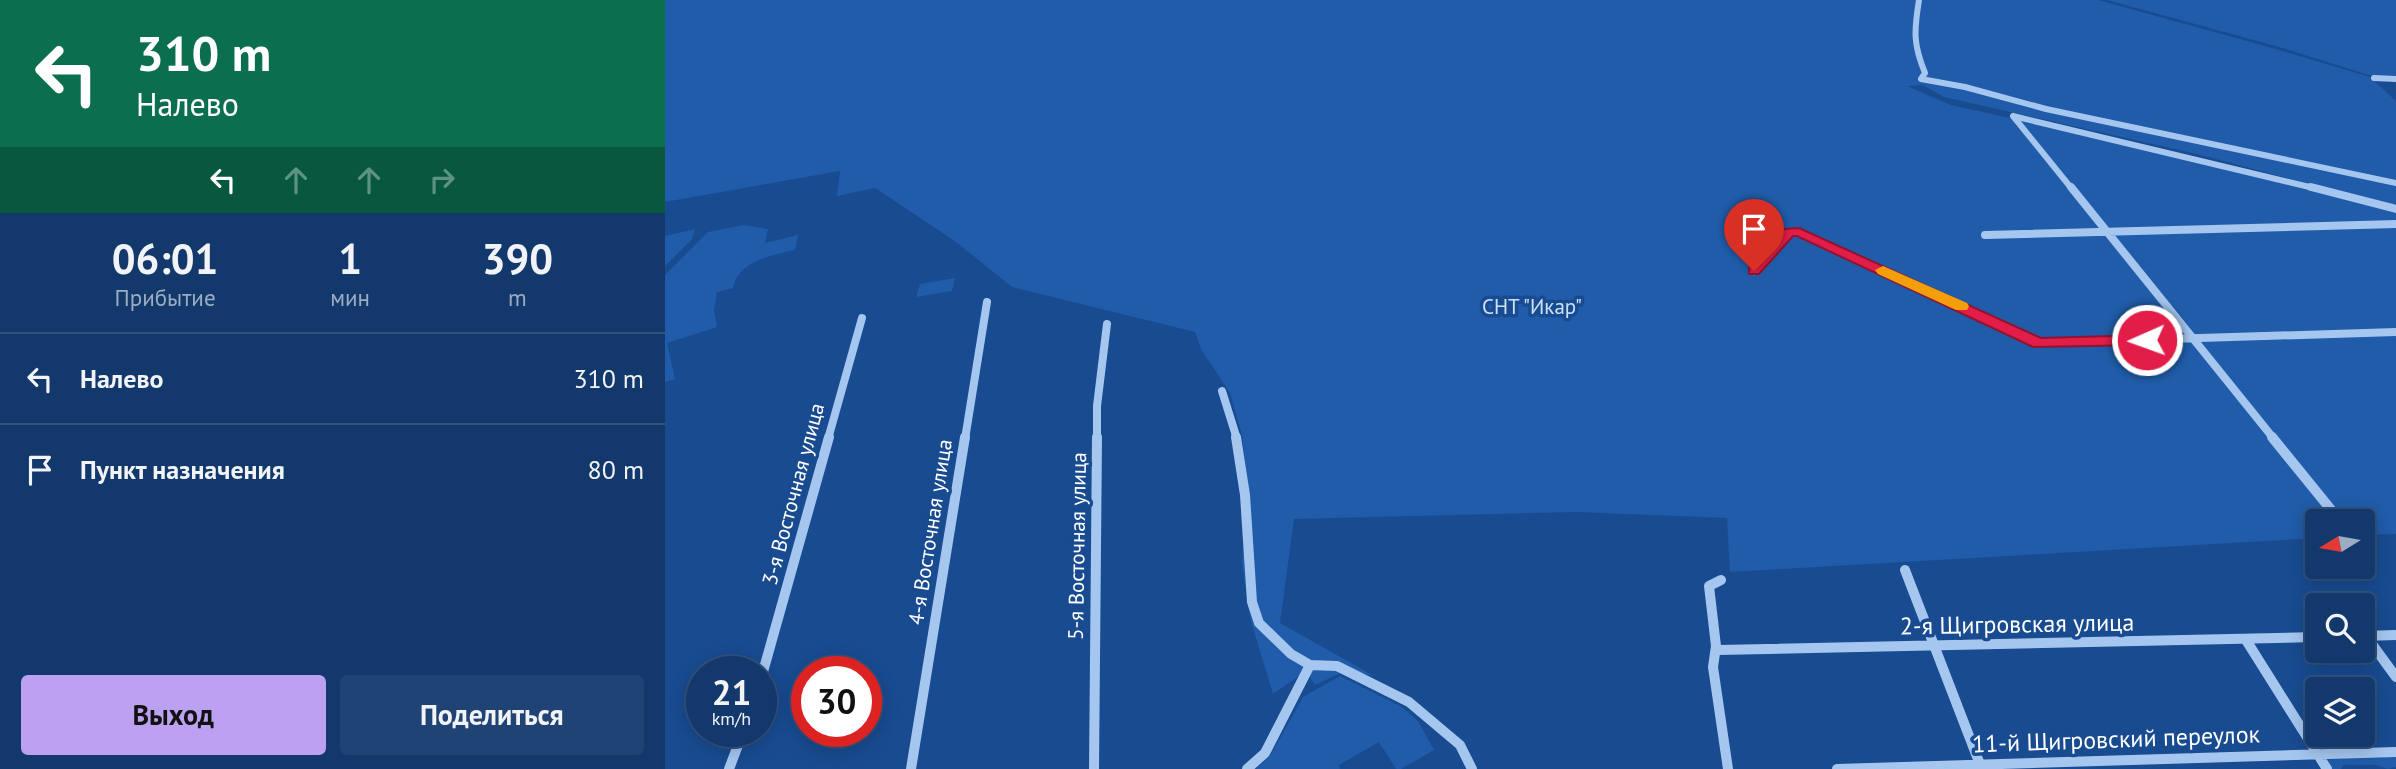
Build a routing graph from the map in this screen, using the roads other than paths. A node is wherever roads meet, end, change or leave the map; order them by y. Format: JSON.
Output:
{"nodes":[{"id":1,"x":1919,"y":0,"type":"edge"},
{"id":2,"x":2374,"y":78,"type":"dead end"},
{"id":3,"x":2396,"y":79,"type":"edge"},
{"id":4,"x":2396,"y":183,"type":"edge"},
{"id":5,"x":2396,"y":209,"type":"edge"},
{"id":6,"x":2396,"y":224,"type":"edge"},
{"id":7,"x":2106,"y":232,"type":"junction"},
{"id":8,"x":1985,"y":235,"type":"dead end"},
{"id":9,"x":1754,"y":271,"type":"dead end"},
{"id":10,"x":987,"y":302,"type":"dead end"},
{"id":11,"x":862,"y":318,"type":"dead end"},
{"id":12,"x":1107,"y":324,"type":"dead end"},
{"id":13,"x":2396,"y":331,"type":"edge"},
{"id":14,"x":2193,"y":338,"type":"junction"},
{"id":15,"x":1222,"y":391,"type":"dead end"},
{"id":16,"x":2331,"y":509,"type":"edge"},
{"id":17,"x":1905,"y":570,"type":"dead end"},
{"id":18,"x":1721,"y":580,"type":"dead end"},
{"id":19,"x":2396,"y":635,"type":"edge"},
{"id":20,"x":2375,"y":636,"type":"edge"},
{"id":21,"x":2305,"y":638,"type":"edge"},
{"id":22,"x":2246,"y":640,"type":"junction"},
{"id":23,"x":1936,"y":647,"type":"junction"},
{"id":24,"x":2375,"y":649,"type":"edge"},
{"id":25,"x":1718,"y":650,"type":"junction"},
{"id":26,"x":767,"y":656,"type":"edge"},
{"id":27,"x":1310,"y":666,"type":"junction"},
{"id":28,"x":2396,"y":677,"type":"edge"},
{"id":29,"x":737,"y":747,"type":"edge"},
{"id":30,"x":2396,"y":752,"type":"edge"},
{"id":31,"x":2317,"y":754,"type":"junction"},
{"id":32,"x":1980,"y":766,"type":"edge"},
{"id":33,"x":729,"y":769,"type":"edge"},
{"id":34,"x":911,"y":769,"type":"edge"},
{"id":35,"x":1094,"y":769,"type":"edge"},
{"id":36,"x":1247,"y":769,"type":"edge"},
{"id":37,"x":1472,"y":769,"type":"edge"},
{"id":38,"x":1728,"y":769,"type":"edge"},
{"id":39,"x":1837,"y":769,"type":"edge"},
{"id":40,"x":2327,"y":769,"type":"edge"}],
"edges":[{"from":1,"to":4,"type":"street"},
{"from":2,"to":3,"type":"street"},
{"from":5,"to":7,"type":"street"},
{"from":6,"to":7,"type":"street"},
{"from":7,"to":8,"type":"street"},
{"from":7,"to":14,"type":"street"},
{"from":9,"to":14,"type":"street"},
{"from":10,"to":34,"type":"street","name":"4-я Восточная улица"},
{"from":11,"to":26,"type":"street","name":"3-я Восточная улица"},
{"from":12,"to":35,"type":"street","name":"5-я Восточная улица"},
{"from":13,"to":14,"type":"street"},
{"from":14,"to":16,"type":"street"},
{"from":15,"to":27,"type":"street"},
{"from":17,"to":23,"type":"street"},
{"from":18,"to":25,"type":"street"},
{"from":19,"to":20,"type":"street"},
{"from":21,"to":22,"type":"street","name":"2-я Щигровская улица"},
{"from":22,"to":23,"type":"street","name":"2-я Щигровская улица"},
{"from":22,"to":31,"type":"street"},
{"from":23,"to":25,"type":"street","name":"2-я Щигровская улица"},
{"from":23,"to":32,"type":"street"},
{"from":24,"to":28,"type":"street"},
{"from":25,"to":38,"type":"street"},
{"from":27,"to":36,"type":"street"},
{"from":27,"to":37,"type":"street"},
{"from":29,"to":33,"type":"street"},
{"from":30,"to":31,"type":"street","name":"11-й Щигровский переулок"},
{"from":31,"to":32,"type":"street","name":"11-й Щигровский переулок"},
{"from":31,"to":40,"type":"street"},
{"from":32,"to":39,"type":"street","name":"11-й Щигровский переулок"}]}
